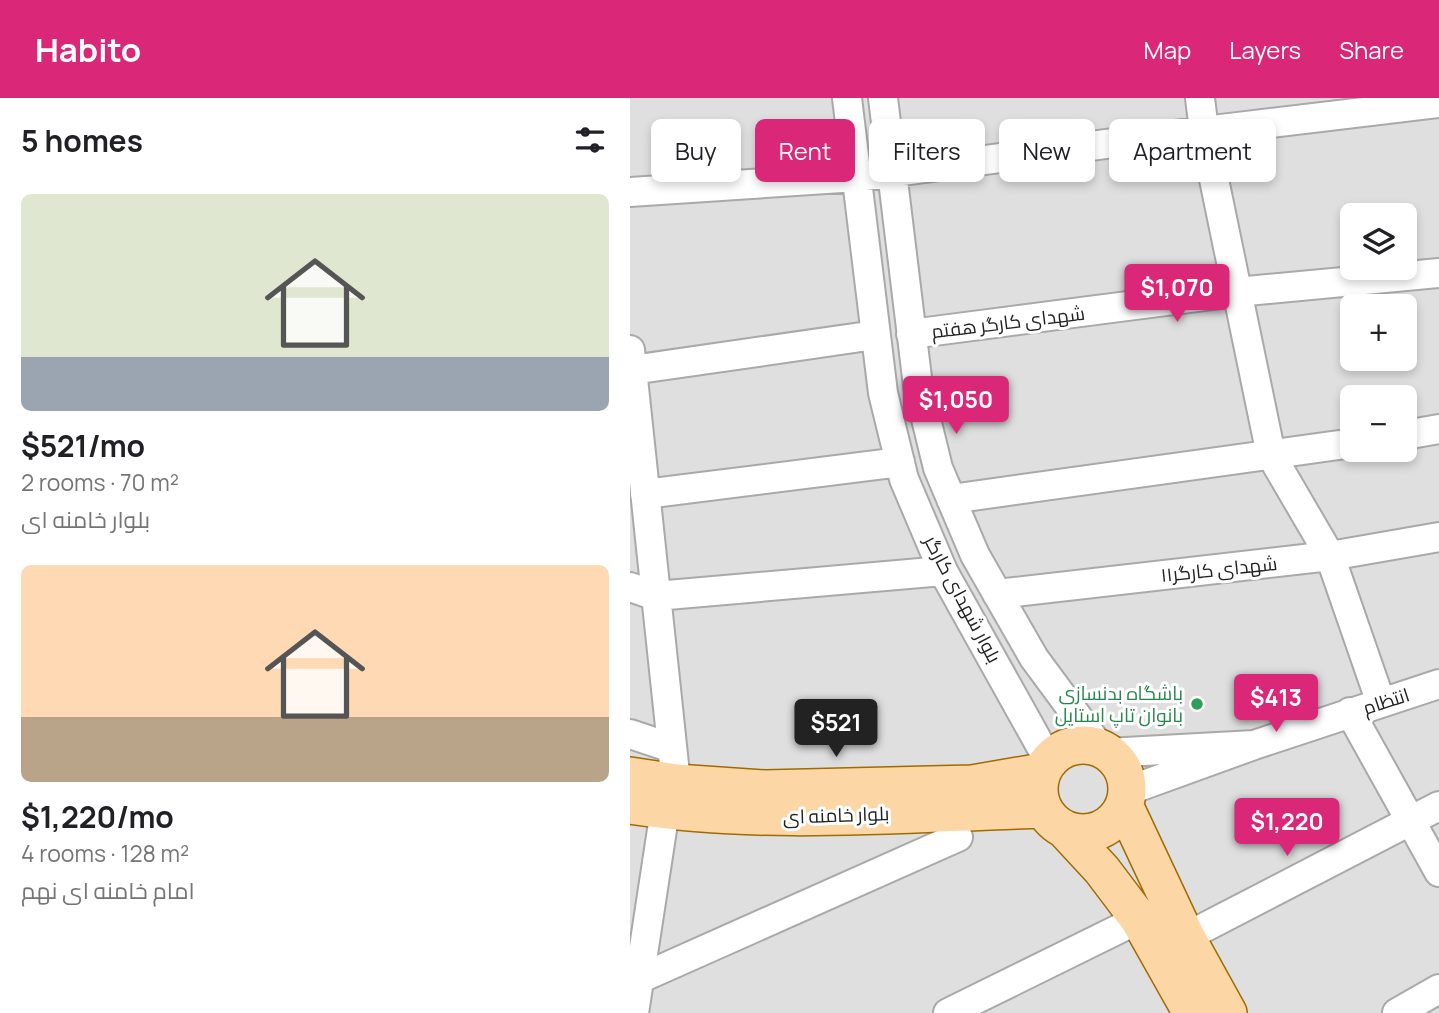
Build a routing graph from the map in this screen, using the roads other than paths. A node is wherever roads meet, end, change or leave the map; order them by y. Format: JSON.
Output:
{"nodes":[{"id":1,"x":846,"y":98,"type":"edge"},
{"id":2,"x":883,"y":98,"type":"edge"},
{"id":3,"x":1200,"y":98,"type":"edge"},
{"id":4,"x":1439,"y":103,"type":"edge"},
{"id":5,"x":886,"y":119,"type":"edge"},
{"id":6,"x":1203,"y":119,"type":"edge"},
{"id":7,"x":1276,"y":122,"type":"edge"},
{"id":8,"x":1109,"y":144,"type":"edge"},
{"id":9,"x":985,"y":160,"type":"edge"},
{"id":10,"x":869,"y":175,"type":"edge"},
{"id":11,"x":857,"y":177,"type":"junction"},
{"id":12,"x":894,"y":182,"type":"edge"},
{"id":13,"x":1214,"y":182,"type":"edge"},
{"id":14,"x":630,"y":192,"type":"edge"},
{"id":15,"x":1439,"y":273,"type":"edge"},
{"id":16,"x":1236,"y":292,"type":"junction"},
{"id":17,"x":911,"y":334,"type":"junction"},
{"id":18,"x":875,"y":335,"type":"junction"},
{"id":19,"x":631,"y":360,"type":"edge"},
{"id":20,"x":633,"y":409,"type":"edge"},
{"id":21,"x":1439,"y":429,"type":"edge"},
{"id":22,"x":1417,"y":433,"type":"edge"},
{"id":23,"x":1340,"y":445,"type":"edge"},
{"id":24,"x":1271,"y":455,"type":"junction"},
{"id":25,"x":900,"y":462,"type":"junction"},
{"id":26,"x":645,"y":494,"type":"junction"},
{"id":27,"x":951,"y":499,"type":"junction"},
{"id":28,"x":1439,"y":537,"type":"edge"},
{"id":29,"x":1331,"y":556,"type":"junction"},
{"id":30,"x":943,"y":571,"type":"junction"},
{"id":31,"x":643,"y":591,"type":"edge"},
{"id":32,"x":998,"y":594,"type":"junction"},
{"id":33,"x":1439,"y":684,"type":"edge"},
{"id":34,"x":1381,"y":702,"type":"junction"},
{"id":35,"x":1350,"y":712,"type":"junction"},
{"id":36,"x":630,"y":734,"type":"edge"},
{"id":37,"x":1254,"y":745,"type":"junction"},
{"id":38,"x":1105,"y":752,"type":"junction"},
{"id":39,"x":1045,"y":767,"type":"junction"},
{"id":40,"x":630,"y":776,"type":"edge"},
{"id":41,"x":661,"y":787,"type":"edge"},
{"id":42,"x":1125,"y":798,"type":"junction"},
{"id":43,"x":1439,"y":806,"type":"edge"},
{"id":44,"x":1054,"y":819,"type":"junction"},
{"id":45,"x":1411,"y":821,"type":"junction"},
{"id":46,"x":958,"y":837,"type":"dead end"},
{"id":47,"x":1439,"y":872,"type":"edge"},
{"id":48,"x":640,"y":915,"type":"edge"},
{"id":49,"x":1139,"y":919,"type":"junction"},
{"id":50,"x":1186,"y":937,"type":"junction"},
{"id":51,"x":639,"y":979,"type":"junction"},
{"id":52,"x":1439,"y":989,"type":"edge"},
{"id":53,"x":634,"y":1013,"type":"edge"},
{"id":54,"x":948,"y":1013,"type":"edge"},
{"id":55,"x":1192,"y":1013,"type":"edge"},
{"id":56,"x":1228,"y":1013,"type":"edge"},
{"id":57,"x":1396,"y":1013,"type":"edge"}],
"edges":[{"from":1,"to":11,"type":"street","name":"بلوار شهدای کارگر"},
{"from":2,"to":5,"type":"street","name":"بلوار شهدای کارگر"},
{"from":3,"to":6,"type":"street"},
{"from":4,"to":7,"type":"street"},
{"from":8,"to":9,"type":"street"},
{"from":10,"to":11,"type":"street"},
{"from":11,"to":14,"type":"street"},
{"from":11,"to":18,"type":"street","name":"بلوار شهدای کارگر"},
{"from":12,"to":17,"type":"street","name":"بلوار شهدای کارگر"},
{"from":13,"to":16,"type":"street"},
{"from":15,"to":16,"type":"street","name":"شهدای کارگر هفتم"},
{"from":16,"to":17,"type":"street","name":"شهدای کارگر هفتم"},
{"from":16,"to":24,"type":"street"},
{"from":17,"to":27,"type":"street","name":"بلوار شهدای کارگر"},
{"from":18,"to":19,"type":"street"},
{"from":18,"to":25,"type":"street","name":"بلوار شهدای کارگر"},
{"from":19,"to":20,"type":"street"},
{"from":20,"to":26,"type":"street"},
{"from":21,"to":22,"type":"street"},
{"from":23,"to":24,"type":"street"},
{"from":24,"to":27,"type":"street"},
{"from":24,"to":29,"type":"street"},
{"from":25,"to":26,"type":"street"},
{"from":25,"to":30,"type":"street","name":"بلوار شهدای کارگر"},
{"from":26,"to":31,"type":"street"},
{"from":27,"to":32,"type":"street","name":"بلوار شهدای کارگر"},
{"from":28,"to":29,"type":"street","name":"شهدای کارگر۱۱"},
{"from":29,"to":32,"type":"street","name":"شهدای کارگر۱۱"},
{"from":29,"to":34,"type":"street"},
{"from":30,"to":31,"type":"street"},
{"from":30,"to":39,"type":"street","name":"بلوار شهدای کارگر"},
{"from":31,"to":41,"type":"street"},
{"from":32,"to":38,"type":"street","name":"بلوار شهدای کارگر"},
{"from":33,"to":34,"type":"street","name":"انتظام"},
{"from":34,"to":35,"type":"street","name":"انتظام"},
{"from":35,"to":37,"type":"street","name":"انتظام"},
{"from":35,"to":45,"type":"street"},
{"from":36,"to":41,"type":"street"},
{"from":37,"to":38,"type":"street"},
{"from":37,"to":42,"type":"street"},
{"from":38,"to":39,"type":"main road"},
{"from":38,"to":42,"type":"main road"},
{"from":39,"to":41,"type":"main road","name":"بلوار خامنه ای"},
{"from":39,"to":44,"type":"main road"},
{"from":40,"to":41,"type":"main road","name":"بلوار خامنه ای"},
{"from":41,"to":44,"type":"main road","name":"بلوار خامنه ای"},
{"from":41,"to":48,"type":"street"},
{"from":42,"to":44,"type":"main road"},
{"from":42,"to":50,"type":"main road"},
{"from":43,"to":45,"type":"street"},
{"from":44,"to":49,"type":"main road"},
{"from":45,"to":47,"type":"street"},
{"from":45,"to":50,"type":"street"},
{"from":46,"to":51,"type":"street"},
{"from":48,"to":51,"type":"street"},
{"from":49,"to":54,"type":"street"},
{"from":49,"to":55,"type":"main road"},
{"from":50,"to":56,"type":"main road"},
{"from":51,"to":53,"type":"street"},
{"from":52,"to":57,"type":"street"}]}
